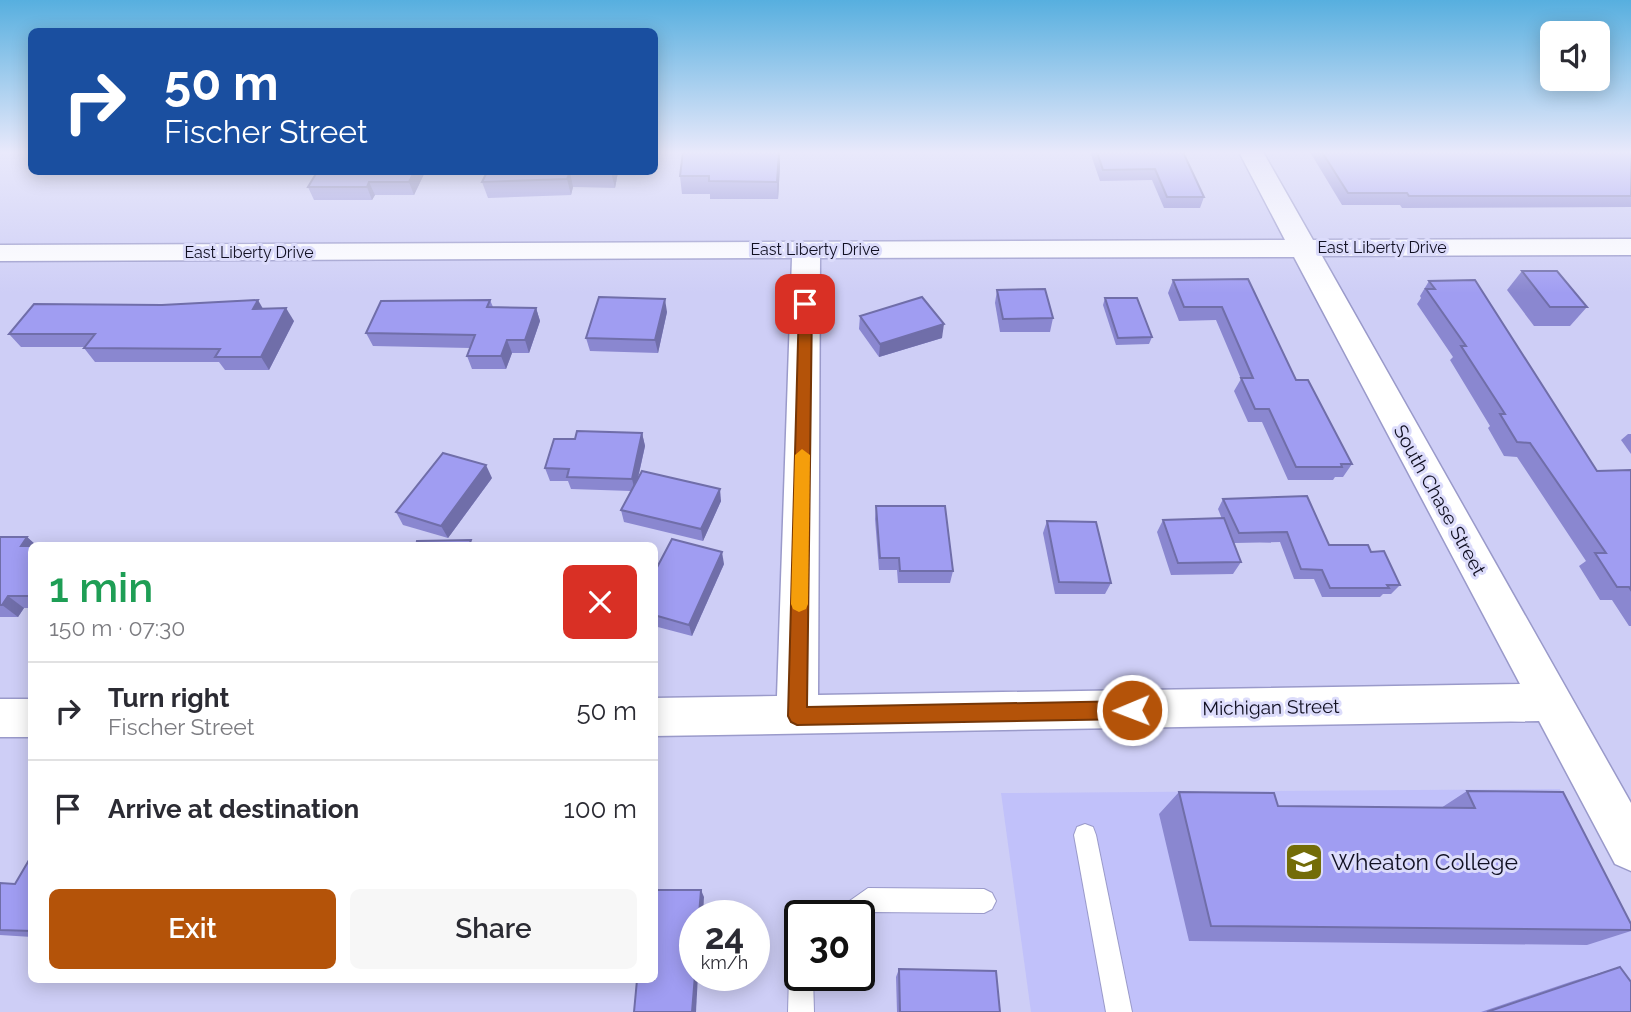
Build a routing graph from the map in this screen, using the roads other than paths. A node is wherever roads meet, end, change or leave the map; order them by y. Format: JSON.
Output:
{"nodes":[{"id":1,"x":1276,"y":199,"type":"edge"},
{"id":2,"x":1631,"y":247,"type":"edge"},
{"id":3,"x":1301,"y":248,"type":"junction"},
{"id":4,"x":806,"y":249,"type":"junction"},
{"id":5,"x":0,"y":253,"type":"edge"},
{"id":6,"x":1551,"y":702,"type":"junction"},
{"id":7,"x":797,"y":716,"type":"junction"},
{"id":8,"x":658,"y":717,"type":"edge"},
{"id":9,"x":0,"y":718,"type":"edge"},
{"id":10,"x":28,"y":718,"type":"edge"},
{"id":11,"x":1085,"y":835,"type":"dead end"},
{"id":12,"x":1631,"y":848,"type":"edge"},
{"id":13,"x":875,"y":900,"type":"edge"},
{"id":14,"x":984,"y":901,"type":"dead end"},
{"id":15,"x":801,"y":991,"type":"edge"},
{"id":16,"x":801,"y":1012,"type":"edge"},
{"id":17,"x":1119,"y":1012,"type":"edge"}],
"edges":[{"from":1,"to":3,"type":"street","name":"South Chase Street"},
{"from":2,"to":3,"type":"street","name":"East Liberty Drive"},
{"from":3,"to":4,"type":"street","name":"East Liberty Drive"},
{"from":3,"to":6,"type":"street","name":"South Chase Street"},
{"from":4,"to":5,"type":"street","name":"East Liberty Drive"},
{"from":4,"to":7,"type":"street"},
{"from":6,"to":7,"type":"street","name":"Michigan Street"},
{"from":6,"to":12,"type":"street","name":"South Chase Street"},
{"from":7,"to":8,"type":"street","name":"Michigan Street"},
{"from":9,"to":10,"type":"street"},
{"from":11,"to":17,"type":"lane"},
{"from":13,"to":14,"type":"lane"},
{"from":15,"to":16,"type":"lane"}]}
